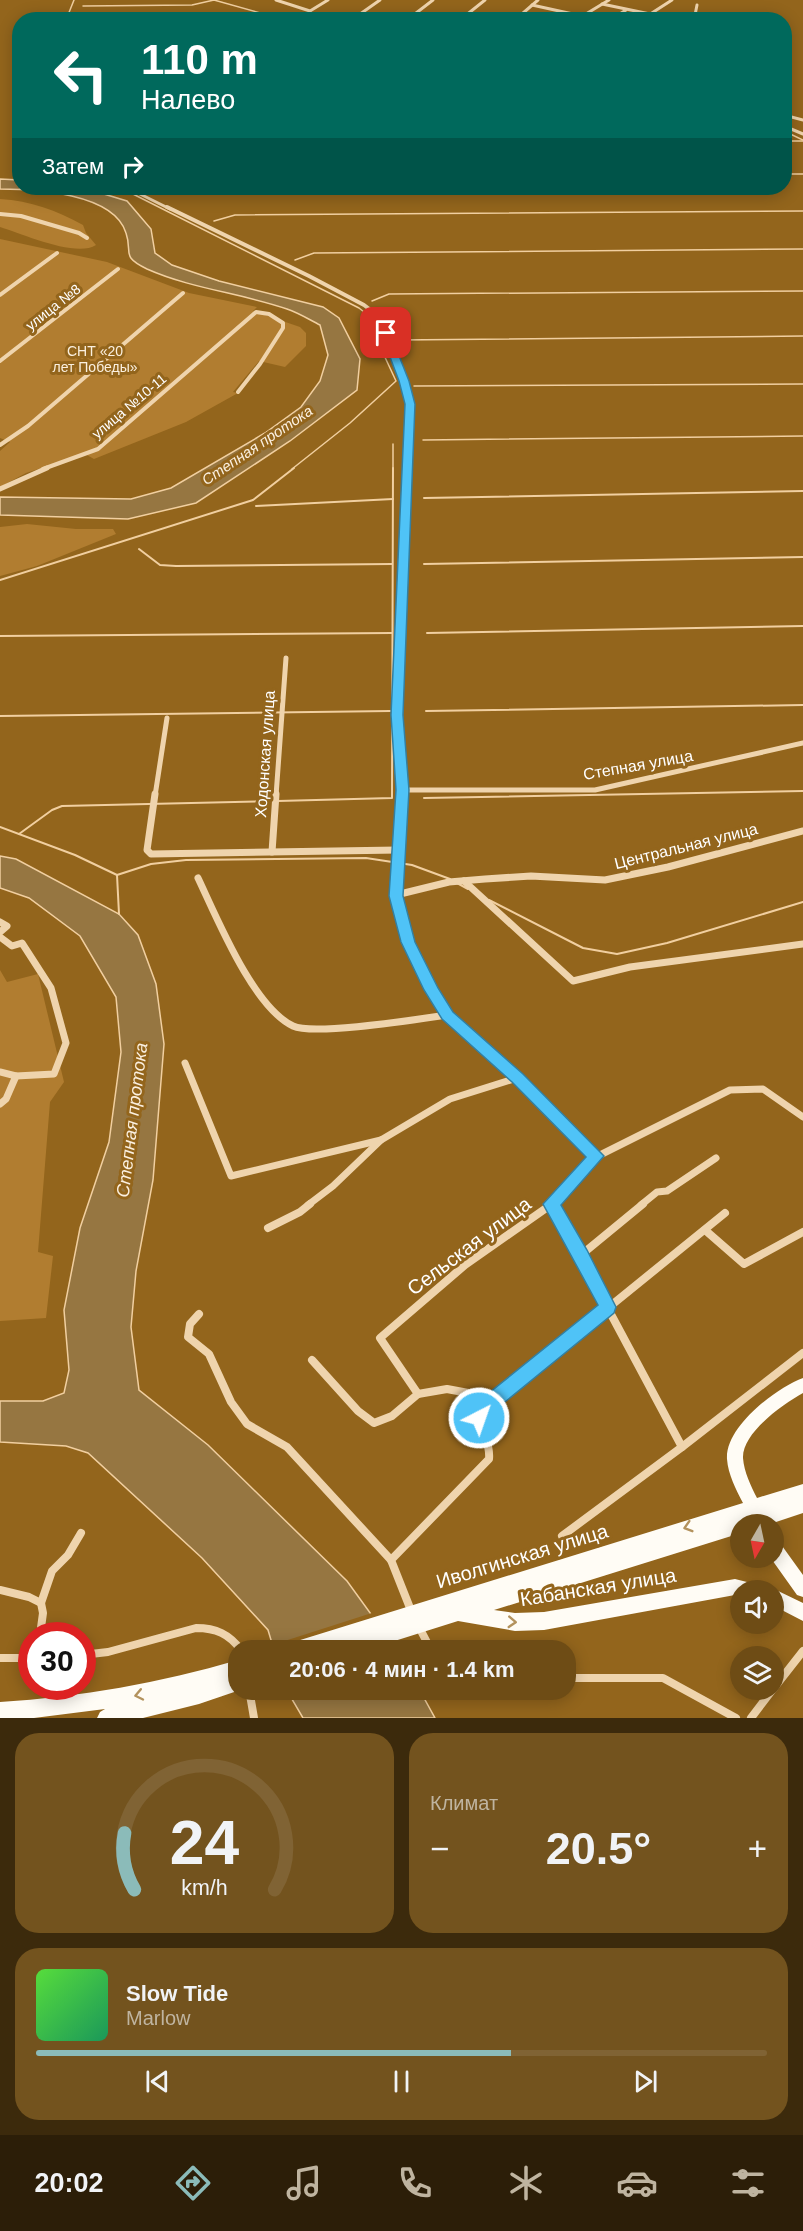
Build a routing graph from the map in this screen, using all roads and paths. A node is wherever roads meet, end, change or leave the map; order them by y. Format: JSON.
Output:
{"nodes":[{"id":1,"x":276,"y":0,"type":"edge"},
{"id":2,"x":328,"y":0,"type":"edge"},
{"id":3,"x":380,"y":0,"type":"edge"},
{"id":4,"x":433,"y":0,"type":"edge"},
{"id":5,"x":485,"y":0,"type":"edge"},
{"id":6,"x":538,"y":0,"type":"edge"},
{"id":7,"x":609,"y":0,"type":"edge"},
{"id":8,"x":672,"y":0,"type":"edge"},
{"id":9,"x":602,"y":4,"type":"junction"},
{"id":10,"x":532,"y":5,"type":"junction"},
{"id":11,"x":697,"y":5,"type":"dead end"},
{"id":12,"x":626,"y":9,"type":"junction"},
{"id":13,"x":363,"y":12,"type":"edge"},
{"id":14,"x":417,"y":12,"type":"edge"},
{"id":15,"x":470,"y":12,"type":"edge"},
{"id":16,"x":524,"y":12,"type":"edge"},
{"id":17,"x":564,"y":12,"type":"edge"},
{"id":18,"x":589,"y":12,"type":"edge"},
{"id":19,"x":622,"y":12,"type":"edge"},
{"id":20,"x":640,"y":12,"type":"edge"},
{"id":21,"x":653,"y":12,"type":"edge"},
{"id":22,"x":696,"y":12,"type":"edge"},
{"id":23,"x":142,"y":195,"type":"edge"},
{"id":24,"x":0,"y":214,"type":"edge"},
{"id":25,"x":87,"y":238,"type":"dead end"},
{"id":26,"x":57,"y":253,"type":"dead end"},
{"id":27,"x":118,"y":269,"type":"dead end"},
{"id":28,"x":183,"y":293,"type":"dead end"},
{"id":29,"x":0,"y":295,"type":"edge"},
{"id":30,"x":0,"y":361,"type":"edge"},
{"id":31,"x":238,"y":392,"type":"dead end"},
{"id":32,"x":0,"y":445,"type":"edge"},
{"id":33,"x":0,"y":489,"type":"edge"},
{"id":34,"x":286,"y":658,"type":"dead end"},
{"id":35,"x":167,"y":718,"type":"dead end"},
{"id":36,"x":803,"y":743,"type":"edge"},
{"id":37,"x":402,"y":790,"type":"junction"},
{"id":38,"x":803,"y":831,"type":"edge"},
{"id":39,"x":398,"y":850,"type":"junction"},
{"id":40,"x":272,"y":852,"type":"junction"},
{"id":41,"x":198,"y":878,"type":"dead end"},
{"id":42,"x":464,"y":881,"type":"junction"},
{"id":43,"x":396,"y":896,"type":"junction"},
{"id":44,"x":0,"y":921,"type":"edge"},
{"id":45,"x":0,"y":935,"type":"edge"},
{"id":46,"x":803,"y":944,"type":"edge"},
{"id":47,"x":447,"y":1016,"type":"junction"},
{"id":48,"x":185,"y":1063,"type":"dead end"},
{"id":49,"x":0,"y":1072,"type":"edge"},
{"id":50,"x":16,"y":1076,"type":"junction"},
{"id":51,"x":517,"y":1078,"type":"junction"},
{"id":52,"x":0,"y":1104,"type":"edge"},
{"id":53,"x":802,"y":1115,"type":"edge"},
{"id":54,"x":381,"y":1140,"type":"junction"},
{"id":55,"x":596,"y":1156,"type":"junction"},
{"id":56,"x":716,"y":1158,"type":"dead end"},
{"id":57,"x":552,"y":1204,"type":"junction"},
{"id":58,"x":726,"y":1213,"type":"dead end"},
{"id":59,"x":267,"y":1228,"type":"dead end"},
{"id":60,"x":705,"y":1230,"type":"junction"},
{"id":61,"x":803,"y":1232,"type":"edge"},
{"id":62,"x":581,"y":1255,"type":"junction"},
{"id":63,"x":608,"y":1307,"type":"junction"},
{"id":64,"x":199,"y":1314,"type":"dead end"},
{"id":65,"x":803,"y":1353,"type":"edge"},
{"id":66,"x":312,"y":1360,"type":"dead end"},
{"id":67,"x":803,"y":1385,"type":"edge"},
{"id":68,"x":418,"y":1394,"type":"junction"},
{"id":69,"x":495,"y":1398,"type":"junction"},
{"id":70,"x":682,"y":1447,"type":"junction"},
{"id":71,"x":803,"y":1492,"type":"edge"},
{"id":72,"x":803,"y":1505,"type":"edge"},
{"id":73,"x":752,"y":1514,"type":"edge"},
{"id":74,"x":761,"y":1514,"type":"edge"},
{"id":75,"x":768,"y":1514,"type":"edge"},
{"id":76,"x":730,"y":1525,"type":"edge"},
{"id":77,"x":81,"y":1533,"type":"dead end"},
{"id":78,"x":562,"y":1536,"type":"dead end"},
{"id":79,"x":391,"y":1560,"type":"junction"},
{"id":80,"x":784,"y":1563,"type":"edge"},
{"id":81,"x":730,"y":1588,"type":"edge"},
{"id":82,"x":803,"y":1589,"type":"edge"},
{"id":83,"x":0,"y":1590,"type":"edge"},
{"id":84,"x":784,"y":1602,"type":"edge"},
{"id":85,"x":41,"y":1603,"type":"junction"},
{"id":86,"x":452,"y":1607,"type":"junction"},
{"id":87,"x":803,"y":1612,"type":"edge"},
{"id":88,"x":42,"y":1622,"type":"edge"},
{"id":89,"x":234,"y":1640,"type":"edge"},
{"id":90,"x":333,"y":1640,"type":"edge"},
{"id":91,"x":365,"y":1640,"type":"edge"},
{"id":92,"x":426,"y":1640,"type":"edge"},
{"id":93,"x":803,"y":1651,"type":"edge"},
{"id":94,"x":96,"y":1654,"type":"edge"},
{"id":95,"x":0,"y":1658,"type":"edge"},
{"id":96,"x":18,"y":1658,"type":"edge"},
{"id":97,"x":228,"y":1674,"type":"edge"},
{"id":98,"x":784,"y":1676,"type":"edge"},
{"id":99,"x":576,"y":1678,"type":"edge"},
{"id":100,"x":228,"y":1684,"type":"edge"},
{"id":101,"x":198,"y":1688,"type":"junction"},
{"id":102,"x":251,"y":1700,"type":"edge"},
{"id":103,"x":765,"y":1700,"type":"edge"},
{"id":104,"x":0,"y":1712,"type":"edge"},
{"id":105,"x":106,"y":1718,"type":"edge"},
{"id":106,"x":254,"y":1718,"type":"edge"},
{"id":107,"x":736,"y":1718,"type":"edge"},
{"id":108,"x":751,"y":1718,"type":"edge"}],
"edges":[{"from":1,"to":2,"type":"street"},
{"from":3,"to":13,"type":"street"},
{"from":4,"to":14,"type":"street"},
{"from":5,"to":15,"type":"street"},
{"from":6,"to":10,"type":"street"},
{"from":7,"to":9,"type":"street"},
{"from":8,"to":21,"type":"street"},
{"from":9,"to":12,"type":"street"},
{"from":9,"to":18,"type":"street"},
{"from":10,"to":16,"type":"street"},
{"from":10,"to":17,"type":"street"},
{"from":11,"to":22,"type":"street"},
{"from":12,"to":19,"type":"street"},
{"from":12,"to":20,"type":"street"},
{"from":23,"to":37,"type":"street"},
{"from":24,"to":25,"type":"street"},
{"from":26,"to":29,"type":"street"},
{"from":27,"to":30,"type":"street","name":"улица №8"},
{"from":28,"to":32,"type":"street"},
{"from":31,"to":33,"type":"street","name":"улица №10-11"},
{"from":34,"to":40,"type":"street","name":"Ходонская улица"},
{"from":35,"to":40,"type":"street"},
{"from":36,"to":37,"type":"street","name":"Степная улица"},
{"from":37,"to":39,"type":"street"},
{"from":38,"to":42,"type":"street","name":"Центральная улица"},
{"from":39,"to":40,"type":"street"},
{"from":39,"to":43,"type":"street"},
{"from":41,"to":47,"type":"street"},
{"from":42,"to":43,"type":"street","name":"Центральная улица"},
{"from":42,"to":46,"type":"street"},
{"from":43,"to":47,"type":"street"},
{"from":44,"to":45,"type":"street"},
{"from":45,"to":50,"type":"street"},
{"from":47,"to":51,"type":"street"},
{"from":48,"to":54,"type":"street"},
{"from":49,"to":50,"type":"street"},
{"from":50,"to":52,"type":"street"},
{"from":51,"to":54,"type":"street"},
{"from":51,"to":55,"type":"street"},
{"from":53,"to":55,"type":"street","name":"Сельская улица"},
{"from":54,"to":59,"type":"street"},
{"from":55,"to":57,"type":"street","name":"Сельская улица"},
{"from":56,"to":62,"type":"street"},
{"from":57,"to":62,"type":"street"},
{"from":57,"to":68,"type":"street","name":"Сельская улица"},
{"from":58,"to":60,"type":"street"},
{"from":60,"to":61,"type":"street"},
{"from":60,"to":63,"type":"street"},
{"from":62,"to":63,"type":"street"},
{"from":63,"to":69,"type":"street"},
{"from":63,"to":70,"type":"street"},
{"from":64,"to":79,"type":"street"},
{"from":65,"to":70,"type":"street"},
{"from":66,"to":68,"type":"street"},
{"from":67,"to":73,"type":"main road"},
{"from":68,"to":69,"type":"street"},
{"from":69,"to":79,"type":"street"},
{"from":70,"to":78,"type":"street"},
{"from":71,"to":74,"type":"main road"},
{"from":72,"to":75,"type":"main road"},
{"from":76,"to":86,"type":"main road","name":"Иволгинская улица"},
{"from":77,"to":85,"type":"street"},
{"from":79,"to":92,"type":"street"},
{"from":80,"to":82,"type":"main road"},
{"from":86,"to":81,"type":"main road","name":"Кабанская улица","one_way":true},
{"from":83,"to":85,"type":"street"},
{"from":84,"to":87,"type":"main road"},
{"from":85,"to":88,"type":"street"},
{"from":86,"to":90,"type":"main road","name":"Иволгинская улица"},
{"from":86,"to":91,"type":"main road","name":"Иволгинская улица"},
{"from":89,"to":94,"type":"street"},
{"from":93,"to":98,"type":"street"},
{"from":95,"to":96,"type":"street"},
{"from":97,"to":101,"type":"main road"},
{"from":99,"to":107,"type":"street"},
{"from":100,"to":101,"type":"main road"},
{"from":101,"to":104,"type":"main road","one_way":true},
{"from":101,"to":105,"type":"main road"},
{"from":102,"to":106,"type":"street"},
{"from":103,"to":108,"type":"street"}]}
